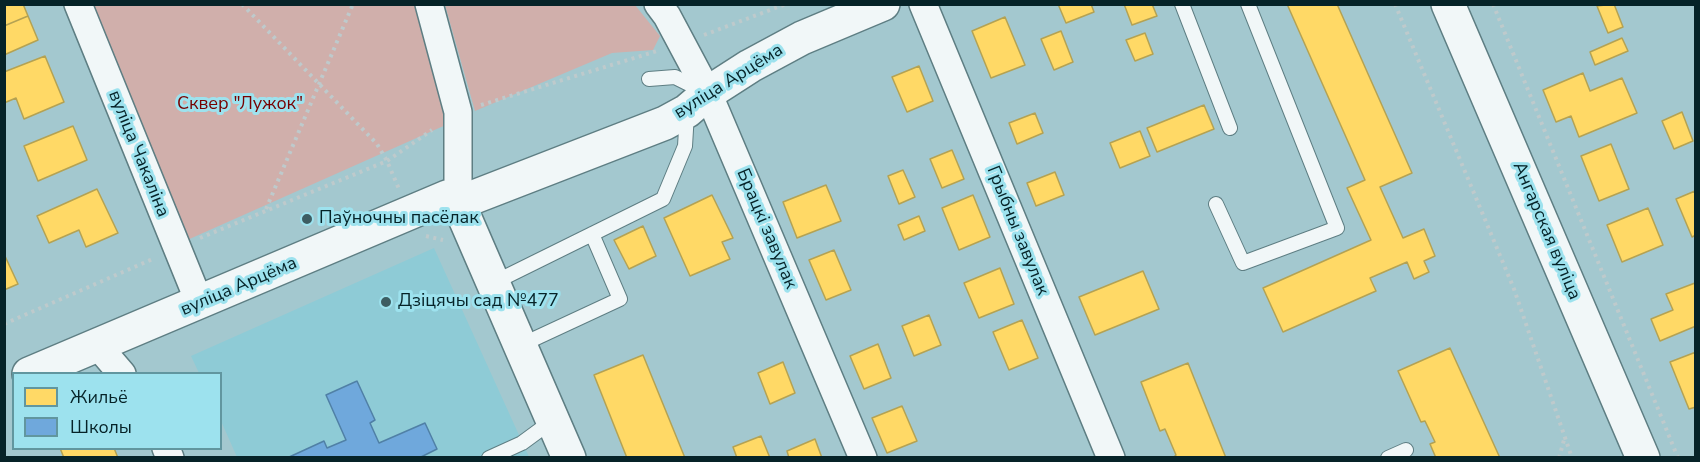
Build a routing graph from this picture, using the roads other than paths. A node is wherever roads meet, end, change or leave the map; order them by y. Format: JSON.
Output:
{"nodes":[{"id":1,"x":78,"y":4,"type":"edge"},
{"id":2,"x":429,"y":4,"type":"edge"},
{"id":3,"x":658,"y":4,"type":"edge"},
{"id":4,"x":883,"y":4,"type":"edge"},
{"id":5,"x":923,"y":4,"type":"edge"},
{"id":6,"x":1182,"y":4,"type":"edge"},
{"id":7,"x":1248,"y":4,"type":"edge"},
{"id":8,"x":1448,"y":4,"type":"edge"},
{"id":9,"x":649,"y":79,"type":"dead end"},
{"id":10,"x":698,"y":102,"type":"junction"},
{"id":11,"x":1230,"y":128,"type":"dead end"},
{"id":12,"x":460,"y":196,"type":"junction"},
{"id":13,"x":1216,"y":204,"type":"dead end"},
{"id":14,"x":592,"y":234,"type":"junction"},
{"id":15,"x":493,"y":283,"type":"junction"},
{"id":16,"x":200,"y":304,"type":"junction"},
{"id":17,"x":521,"y":345,"type":"junction"},
{"id":18,"x":98,"y":346,"type":"junction"},
{"id":19,"x":34,"y":372,"type":"edge"},
{"id":20,"x":120,"y":372,"type":"edge"},
{"id":21,"x":554,"y":419,"type":"junction"},
{"id":22,"x":1406,"y":450,"type":"dead end"},
{"id":23,"x":489,"y":458,"type":"edge"},
{"id":24,"x":570,"y":458,"type":"edge"},
{"id":25,"x":863,"y":458,"type":"edge"},
{"id":26,"x":1111,"y":458,"type":"edge"},
{"id":27,"x":1388,"y":458,"type":"edge"},
{"id":28,"x":1643,"y":458,"type":"edge"}],
"edges":[{"from":1,"to":16,"type":"street","name":"вуліца Чакаліна"},
{"from":2,"to":12,"type":"street"},
{"from":3,"to":10,"type":"street","name":"Брацкі завулак"},
{"from":4,"to":10,"type":"street","name":"вуліца Арцёма"},
{"from":5,"to":26,"type":"street","name":"Грыбны завулак"},
{"from":6,"to":11,"type":"lane"},
{"from":7,"to":13,"type":"lane"},
{"from":8,"to":28,"type":"street","name":"Ангарская вуліца"},
{"from":9,"to":10,"type":"lane"},
{"from":10,"to":12,"type":"street","name":"вуліца Арцёма"},
{"from":10,"to":14,"type":"lane"},
{"from":10,"to":25,"type":"street","name":"Брацкі завулак"},
{"from":12,"to":15,"type":"street"},
{"from":12,"to":16,"type":"street","name":"вуліца Арцёма"},
{"from":14,"to":15,"type":"lane"},
{"from":14,"to":17,"type":"lane"},
{"from":15,"to":17,"type":"street"},
{"from":16,"to":18,"type":"street","name":"вуліца Арцёма"},
{"from":17,"to":21,"type":"street"},
{"from":18,"to":19,"type":"street","name":"вуліца Арцёма"},
{"from":18,"to":20,"type":"street"},
{"from":21,"to":23,"type":"lane"},
{"from":21,"to":24,"type":"street"},
{"from":22,"to":27,"type":"lane"}]}
